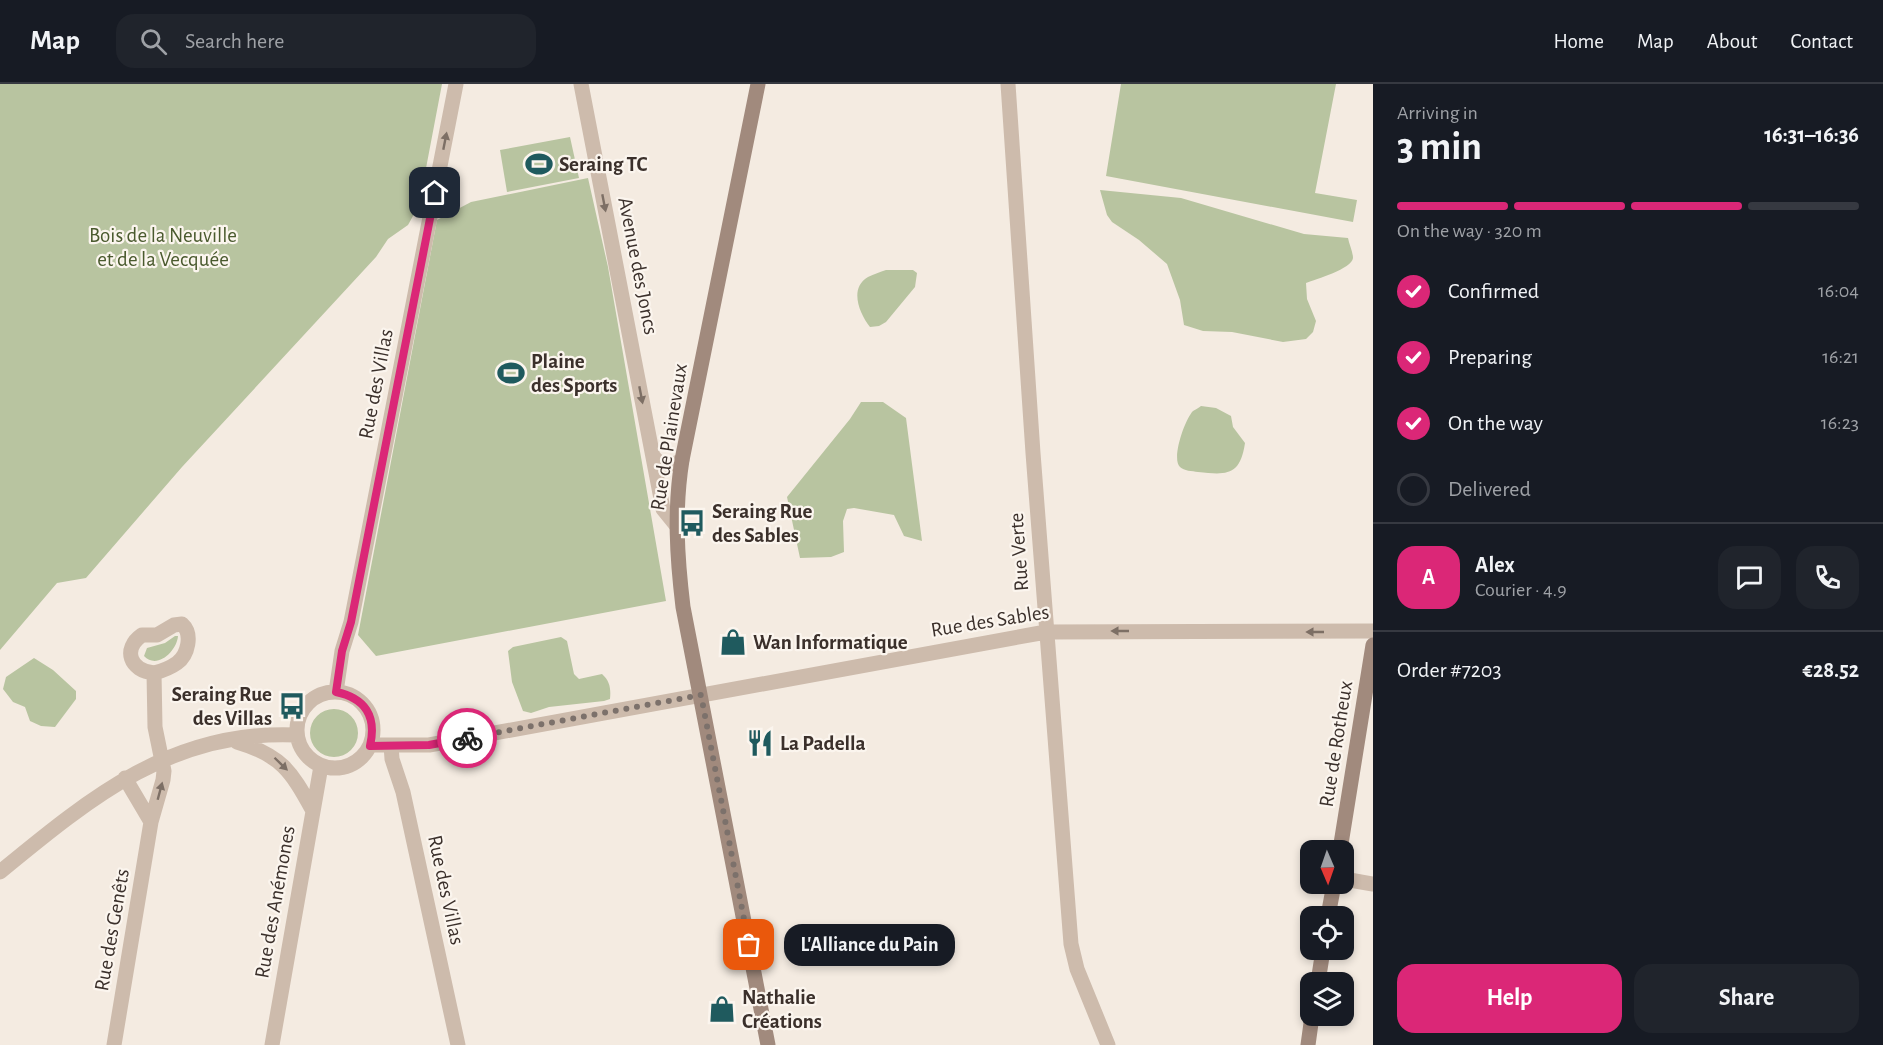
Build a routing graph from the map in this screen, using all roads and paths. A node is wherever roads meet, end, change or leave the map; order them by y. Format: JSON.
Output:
{"nodes":[{"id":1,"x":456,"y":84,"type":"edge"},
{"id":2,"x":581,"y":84,"type":"edge"},
{"id":3,"x":758,"y":84,"type":"edge"},
{"id":4,"x":1008,"y":84,"type":"edge"},
{"id":5,"x":653,"y":456,"type":"junction"},
{"id":6,"x":682,"y":460,"type":"junction"},
{"id":7,"x":676,"y":525,"type":"junction"},
{"id":8,"x":1373,"y":631,"type":"edge"},
{"id":9,"x":1046,"y":632,"type":"junction"},
{"id":10,"x":1373,"y":645,"type":"edge"},
{"id":11,"x":154,"y":673,"type":"dead end"},
{"id":12,"x":336,"y":692,"type":"junction"},
{"id":13,"x":701,"y":695,"type":"junction"},
{"id":14,"x":297,"y":735,"type":"junction"},
{"id":15,"x":231,"y":740,"type":"junction"},
{"id":16,"x":370,"y":746,"type":"junction"},
{"id":17,"x":391,"y":746,"type":"junction"},
{"id":18,"x":161,"y":759,"type":"junction"},
{"id":19,"x":321,"y":766,"type":"junction"},
{"id":20,"x":125,"y":778,"type":"junction"},
{"id":21,"x":312,"y":810,"type":"junction"},
{"id":22,"x":151,"y":822,"type":"junction"},
{"id":23,"x":1342,"y":840,"type":"edge"},
{"id":24,"x":0,"y":872,"type":"edge"},
{"id":25,"x":1354,"y":881,"type":"edge"},
{"id":26,"x":1373,"y":884,"type":"edge"},
{"id":27,"x":1311,"y":1026,"type":"edge"},
{"id":28,"x":114,"y":1045,"type":"edge"},
{"id":29,"x":272,"y":1045,"type":"edge"},
{"id":30,"x":458,"y":1045,"type":"edge"},
{"id":31,"x":768,"y":1045,"type":"edge"},
{"id":32,"x":1108,"y":1045,"type":"edge"},
{"id":33,"x":1308,"y":1045,"type":"edge"}],
"edges":[{"from":12,"to":1,"type":"street","name":"Rue des Villas","one_way":true},
{"from":2,"to":5,"type":"street","name":"Avenue des Joncs","one_way":true},
{"from":3,"to":6,"type":"street","name":"Rue de Plainevaux"},
{"from":4,"to":9,"type":"street","name":"Rue Verte"},
{"from":5,"to":6,"type":"street"},
{"from":5,"to":7,"type":"street","name":"Avenue des Joncs"},
{"from":6,"to":7,"type":"street","name":"Rue de Plainevaux"},
{"from":7,"to":13,"type":"street","name":"Rue de Plainevaux"},
{"from":8,"to":9,"type":"street","name":"Rue des Sables","one_way":true},
{"from":9,"to":13,"type":"street","name":"Rue des Sables"},
{"from":9,"to":32,"type":"street","name":"Rue Verte"},
{"from":10,"to":23,"type":"street","name":"Rue de Rotheux"},
{"from":11,"to":18,"type":"street","name":"Rue des Genêts"},
{"from":12,"to":14,"type":"street"},
{"from":12,"to":16,"type":"street"},
{"from":13,"to":17,"type":"street","name":"Rue des Sables"},
{"from":13,"to":31,"type":"street","name":"Rue de Plainevaux"},
{"from":14,"to":15,"type":"street"},
{"from":14,"to":19,"type":"street"},
{"from":15,"to":18,"type":"street"},
{"from":15,"to":21,"type":"street","one_way":true},
{"from":16,"to":17,"type":"street","name":"Rue des Sables"},
{"from":16,"to":19,"type":"street"},
{"from":17,"to":30,"type":"street","name":"Rue des Villas"},
{"from":18,"to":20,"type":"street"},
{"from":22,"to":18,"type":"street","name":"Rue des Genêts","one_way":true},
{"from":19,"to":21,"type":"street","name":"Rue des Anémones"},
{"from":20,"to":22,"type":"street"},
{"from":20,"to":24,"type":"street"},
{"from":21,"to":29,"type":"street","name":"Rue des Anémones"},
{"from":22,"to":28,"type":"street","name":"Rue des Genêts"},
{"from":25,"to":26,"type":"street"},
{"from":27,"to":33,"type":"street"}]}
